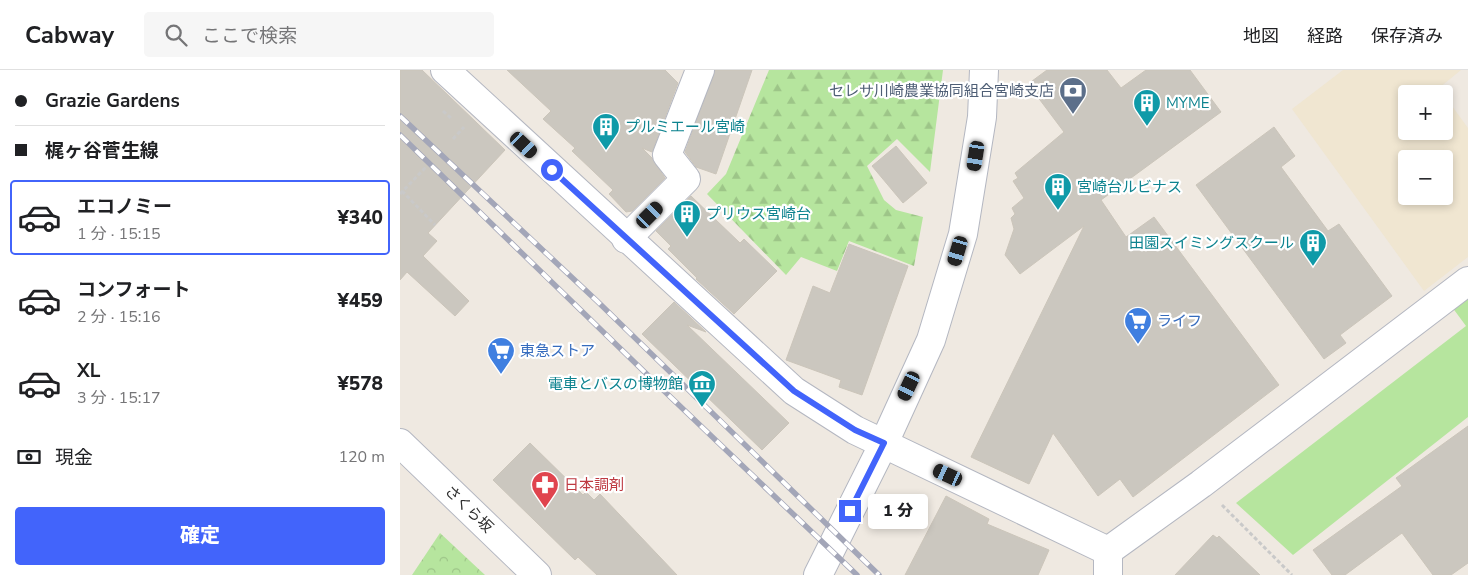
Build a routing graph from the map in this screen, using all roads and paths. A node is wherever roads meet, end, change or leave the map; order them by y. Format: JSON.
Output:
{"nodes":[{"id":1,"x":445,"y":70,"type":"edge"},
{"id":2,"x":700,"y":70,"type":"edge"},
{"id":3,"x":984,"y":70,"type":"edge"},
{"id":4,"x":426,"y":167,"type":"dead end"},
{"id":5,"x":401,"y":192,"type":"edge"},
{"id":6,"x":435,"y":225,"type":"dead end"},
{"id":7,"x":626,"y":239,"type":"junction"},
{"id":8,"x":1468,"y":281,"type":"edge"},
{"id":9,"x":400,"y":443,"type":"edge"},
{"id":10,"x":884,"y":443,"type":"junction"},
{"id":11,"x":1201,"y":484,"type":"junction"},
{"id":12,"x":1108,"y":563,"type":"edge"},
{"id":13,"x":537,"y":575,"type":"edge"},
{"id":14,"x":818,"y":575,"type":"edge"},
{"id":15,"x":1292,"y":575,"type":"edge"}],
"edges":[{"from":1,"to":7,"type":"street"},
{"from":2,"to":7,"type":"street"},
{"from":3,"to":10,"type":"street"},
{"from":4,"to":5,"type":"path"},
{"from":5,"to":6,"type":"path"},
{"from":7,"to":10,"type":"street"},
{"from":8,"to":11,"type":"street"},
{"from":9,"to":13,"type":"street","name":"さくら坂"},
{"from":10,"to":12,"type":"street"},
{"from":10,"to":14,"type":"street"},
{"from":11,"to":12,"type":"street"},
{"from":11,"to":15,"type":"path"}]}
